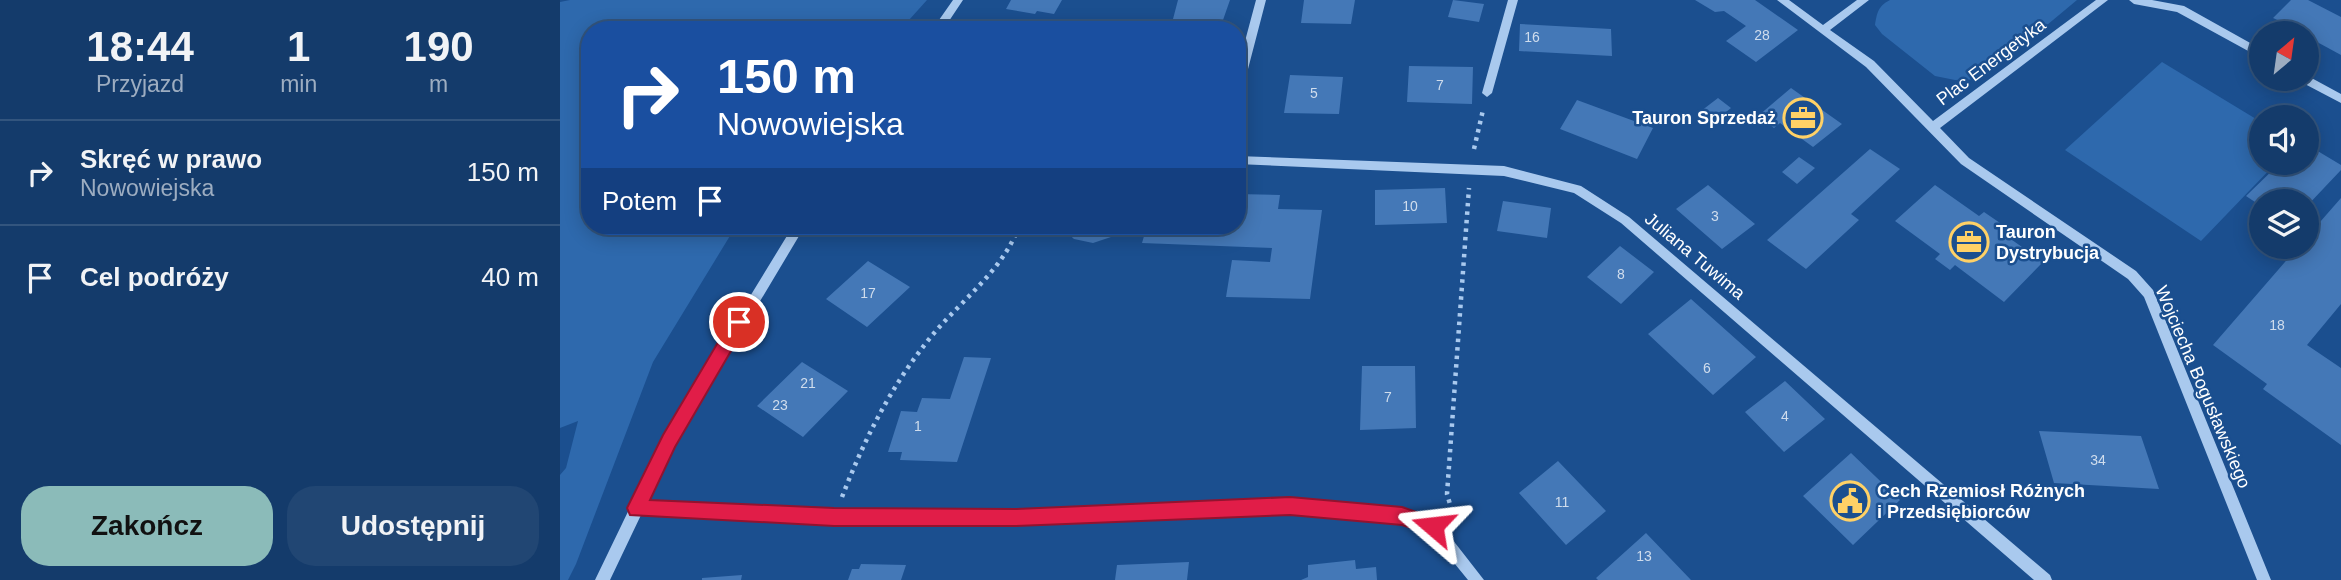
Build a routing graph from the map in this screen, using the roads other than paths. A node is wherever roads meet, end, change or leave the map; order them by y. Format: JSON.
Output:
{"nodes":[{"id":1,"x":958,"y":0,"type":"edge"},
{"id":2,"x":1261,"y":0,"type":"edge"},
{"id":3,"x":1513,"y":0,"type":"edge"},
{"id":4,"x":1782,"y":0,"type":"edge"},
{"id":5,"x":1864,"y":0,"type":"edge"},
{"id":6,"x":2103,"y":0,"type":"edge"},
{"id":7,"x":2134,"y":0,"type":"edge"},
{"id":8,"x":2191,"y":0,"type":"edge"},
{"id":9,"x":2180,"y":9,"type":"junction"},
{"id":10,"x":943,"y":21,"type":"edge"},
{"id":11,"x":1824,"y":29,"type":"junction"},
{"id":12,"x":2249,"y":47,"type":"edge"},
{"id":13,"x":1246,"y":58,"type":"edge"},
{"id":14,"x":2319,"y":87,"type":"edge"},
{"id":15,"x":1487,"y":93,"type":"road end"},
{"id":16,"x":2341,"y":99,"type":"edge"},
{"id":17,"x":1933,"y":127,"type":"junction"},
{"id":18,"x":1246,"y":160,"type":"edge"},
{"id":19,"x":794,"y":235,"type":"edge"},
{"id":20,"x":636,"y":508,"type":"junction"},
{"id":21,"x":1472,"y":577,"type":"edge"},
{"id":22,"x":602,"y":580,"type":"edge"},
{"id":23,"x":2045,"y":580,"type":"edge"},
{"id":24,"x":2264,"y":580,"type":"edge"}],
"edges":[{"from":1,"to":10,"type":"street"},
{"from":2,"to":13,"type":"street"},
{"from":3,"to":15,"type":"street"},
{"from":4,"to":11,"type":"street","name":"Wojciecha Bogusławskiego"},
{"from":5,"to":11,"type":"street"},
{"from":6,"to":17,"type":"street","name":"Plac Energetyka"},
{"from":7,"to":9,"type":"street"},
{"from":8,"to":9,"type":"street"},
{"from":9,"to":12,"type":"street"},
{"from":11,"to":17,"type":"street","name":"Wojciecha Bogusławskiego"},
{"from":14,"to":16,"type":"street"},
{"from":17,"to":24,"type":"street","name":"Wojciecha Bogusławskiego"},
{"from":18,"to":23,"type":"street","name":"Juliana Tuwima"},
{"from":19,"to":20,"type":"street"},
{"from":20,"to":21,"type":"street"},
{"from":20,"to":22,"type":"street"}]}
